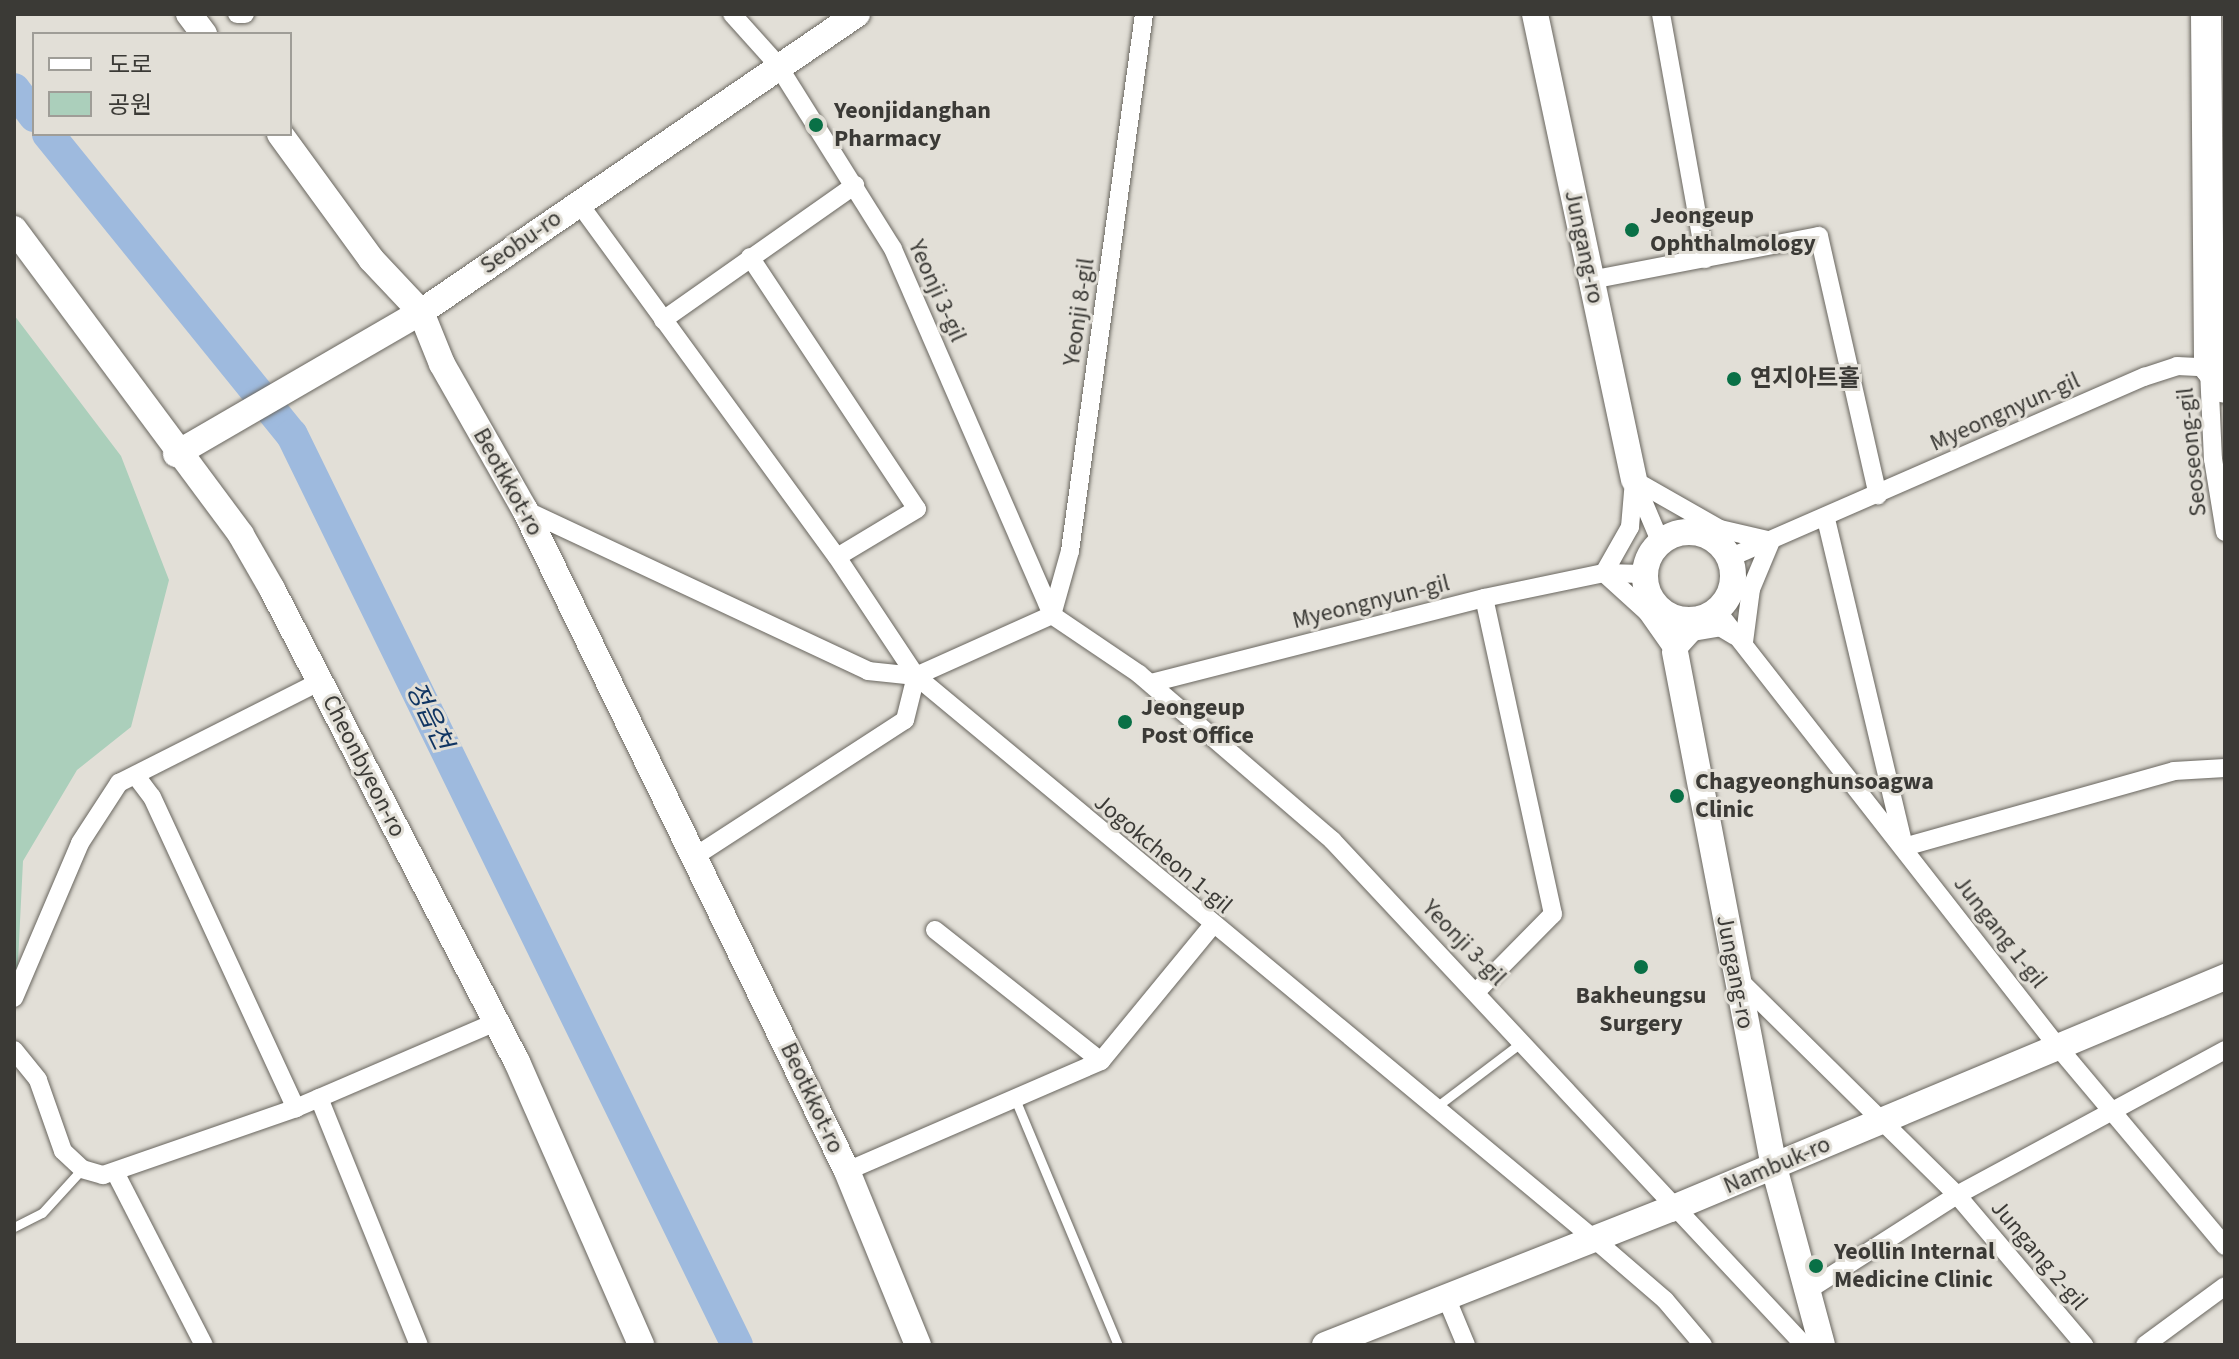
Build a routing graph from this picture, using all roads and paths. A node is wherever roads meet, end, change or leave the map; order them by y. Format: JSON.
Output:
{"nodes":[{"id":1,"x":189,"y":14,"type":"edge"},
{"id":2,"x":237,"y":14,"type":"edge"},
{"id":3,"x":245,"y":14,"type":"edge"},
{"id":4,"x":732,"y":14,"type":"edge"},
{"id":5,"x":857,"y":14,"type":"edge"},
{"id":6,"x":1144,"y":14,"type":"edge"},
{"id":7,"x":1535,"y":14,"type":"edge"},
{"id":8,"x":1661,"y":14,"type":"edge"},
{"id":9,"x":2206,"y":14,"type":"edge"},
{"id":10,"x":202,"y":32,"type":"edge"},
{"id":11,"x":777,"y":64,"type":"junction"},
{"id":12,"x":281,"y":136,"type":"edge"},
{"id":13,"x":855,"y":185,"type":"junction"},
{"id":14,"x":578,"y":202,"type":"junction"},
{"id":15,"x":14,"y":229,"type":"edge"},
{"id":16,"x":750,"y":257,"type":"junction"},
{"id":17,"x":1705,"y":259,"type":"junction"},
{"id":18,"x":1591,"y":280,"type":"junction"},
{"id":19,"x":421,"y":312,"type":"junction"},
{"id":20,"x":663,"y":320,"type":"junction"},
{"id":21,"x":2220,"y":374,"type":"edge"},
{"id":22,"x":176,"y":454,"type":"junction"},
{"id":23,"x":1634,"y":480,"type":"junction"},
{"id":24,"x":1878,"y":495,"type":"junction"},
{"id":25,"x":525,"y":510,"type":"junction"},
{"id":26,"x":1826,"y":519,"type":"junction"},
{"id":27,"x":2225,"y":532,"type":"edge"},
{"id":28,"x":1660,"y":541,"type":"junction"},
{"id":29,"x":1771,"y":541,"type":"junction"},
{"id":30,"x":837,"y":557,"type":"junction"},
{"id":31,"x":1729,"y":558,"type":"junction"},
{"id":32,"x":1604,"y":573,"type":"junction"},
{"id":33,"x":1644,"y":574,"type":"junction"},
{"id":34,"x":1484,"y":598,"type":"junction"},
{"id":35,"x":1718,"y":612,"type":"junction"},
{"id":36,"x":1052,"y":615,"type":"junction"},
{"id":37,"x":1681,"y":619,"type":"junction"},
{"id":38,"x":1744,"y":642,"type":"junction"},
{"id":39,"x":1675,"y":652,"type":"junction"},
{"id":40,"x":916,"y":676,"type":"junction"},
{"id":41,"x":321,"y":681,"type":"junction"},
{"id":42,"x":1151,"y":683,"type":"junction"},
{"id":43,"x":2225,"y":768,"type":"edge"},
{"id":44,"x":136,"y":776,"type":"junction"},
{"id":45,"x":1904,"y":847,"type":"junction"},
{"id":46,"x":697,"y":855,"type":"junction"},
{"id":47,"x":1212,"y":926,"type":"junction"},
{"id":48,"x":935,"y":930,"type":"dead end"},
{"id":49,"x":1736,"y":977,"type":"junction"},
{"id":50,"x":2225,"y":977,"type":"edge"},
{"id":51,"x":1477,"y":991,"type":"junction"},
{"id":52,"x":14,"y":998,"type":"edge"},
{"id":53,"x":496,"y":1022,"type":"junction"},
{"id":54,"x":1522,"y":1042,"type":"junction"},
{"id":55,"x":2058,"y":1047,"type":"junction"},
{"id":56,"x":14,"y":1050,"type":"edge"},
{"id":57,"x":2225,"y":1050,"type":"edge"},
{"id":58,"x":1101,"y":1061,"type":"junction"},
{"id":59,"x":319,"y":1098,"type":"junction"},
{"id":60,"x":1015,"y":1099,"type":"junction"},
{"id":61,"x":296,"y":1108,"type":"junction"},
{"id":62,"x":1434,"y":1108,"type":"junction"},
{"id":63,"x":2111,"y":1109,"type":"junction"},
{"id":64,"x":1879,"y":1123,"type":"junction"},
{"id":65,"x":1774,"y":1167,"type":"junction"},
{"id":66,"x":82,"y":1169,"type":"junction"},
{"id":67,"x":847,"y":1171,"type":"junction"},
{"id":68,"x":116,"y":1174,"type":"junction"},
{"id":69,"x":1957,"y":1195,"type":"junction"},
{"id":70,"x":1671,"y":1209,"type":"junction"},
{"id":71,"x":14,"y":1227,"type":"edge"},
{"id":72,"x":1593,"y":1238,"type":"junction"},
{"id":73,"x":2225,"y":1246,"type":"edge"},
{"id":74,"x":2225,"y":1286,"type":"edge"},
{"id":75,"x":1810,"y":1289,"type":"junction"},
{"id":76,"x":1446,"y":1297,"type":"junction"},
{"id":77,"x":204,"y":1345,"type":"edge"},
{"id":78,"x":419,"y":1345,"type":"edge"},
{"id":79,"x":641,"y":1345,"type":"edge"},
{"id":80,"x":918,"y":1345,"type":"edge"},
{"id":81,"x":1118,"y":1345,"type":"edge"},
{"id":82,"x":1325,"y":1345,"type":"edge"},
{"id":83,"x":1466,"y":1345,"type":"edge"},
{"id":84,"x":1703,"y":1345,"type":"edge"},
{"id":85,"x":1804,"y":1345,"type":"edge"},
{"id":86,"x":1822,"y":1345,"type":"edge"},
{"id":87,"x":2084,"y":1345,"type":"edge"},
{"id":88,"x":2145,"y":1345,"type":"edge"}],
"edges":[{"from":1,"to":10,"type":"street"},
{"from":2,"to":3,"type":"street"},
{"from":4,"to":11,"type":"street","name":"Yeonji 3-gil"},
{"from":5,"to":11,"type":"street","name":"Seobu-ro"},
{"from":6,"to":36,"type":"street","name":"Yeonji 8-gil"},
{"from":7,"to":18,"type":"street","name":"Jungang-ro"},
{"from":8,"to":17,"type":"street"},
{"from":9,"to":21,"type":"main road"},
{"from":11,"to":13,"type":"street","name":"Yeonji 3-gil"},
{"from":11,"to":14,"type":"street","name":"Seobu-ro"},
{"from":12,"to":19,"type":"street","name":"Beotkkot-ro"},
{"from":13,"to":16,"type":"street"},
{"from":13,"to":36,"type":"street","name":"Yeonji 3-gil"},
{"from":14,"to":19,"type":"street","name":"Seobu-ro"},
{"from":14,"to":20,"type":"street","name":"Jogokcheon 1-gil"},
{"from":15,"to":22,"type":"street","name":"Cheonbyeon-ro"},
{"from":16,"to":20,"type":"street"},
{"from":16,"to":30,"type":"street"},
{"from":17,"to":18,"type":"street"},
{"from":17,"to":24,"type":"street"},
{"from":18,"to":23,"type":"street","name":"Jungang-ro"},
{"from":19,"to":22,"type":"street","name":"Seobu-ro"},
{"from":19,"to":25,"type":"street","name":"Beotkkot-ro"},
{"from":20,"to":30,"type":"street","name":"Jogokcheon 1-gil"},
{"from":21,"to":24,"type":"street","name":"Myeongnyun-gil"},
{"from":21,"to":27,"type":"street","name":"Seoseong-gil"},
{"from":22,"to":41,"type":"street","name":"Cheonbyeon-ro"},
{"from":23,"to":28,"type":"street"},
{"from":23,"to":29,"type":"street"},
{"from":23,"to":32,"type":"street"},
{"from":24,"to":26,"type":"street","name":"Myeongnyun-gil"},
{"from":25,"to":40,"type":"street"},
{"from":25,"to":46,"type":"street","name":"Beotkkot-ro"},
{"from":26,"to":29,"type":"street","name":"Myeongnyun-gil"},
{"from":26,"to":45,"type":"street"},
{"from":28,"to":31,"type":"street"},
{"from":28,"to":33,"type":"street"},
{"from":29,"to":31,"type":"street","name":"Myeongnyun-gil"},
{"from":29,"to":38,"type":"street"},
{"from":30,"to":40,"type":"street","name":"Jogokcheon 1-gil"},
{"from":31,"to":35,"type":"street"},
{"from":32,"to":33,"type":"street","name":"Myeongnyun-gil"},
{"from":32,"to":34,"type":"street","name":"Myeongnyun-gil"},
{"from":32,"to":39,"type":"street"},
{"from":33,"to":37,"type":"street"},
{"from":34,"to":42,"type":"street","name":"Myeongnyun-gil"},
{"from":34,"to":51,"type":"street"},
{"from":35,"to":37,"type":"street"},
{"from":35,"to":38,"type":"street","name":"Jungang 1-gil"},
{"from":36,"to":40,"type":"street"},
{"from":36,"to":42,"type":"street","name":"Yeonji 3-gil"},
{"from":37,"to":39,"type":"street"},
{"from":38,"to":39,"type":"street"},
{"from":38,"to":45,"type":"street","name":"Jungang 1-gil"},
{"from":39,"to":49,"type":"street","name":"Jungang-ro"},
{"from":40,"to":46,"type":"street"},
{"from":40,"to":47,"type":"street","name":"Jogokcheon 1-gil"},
{"from":41,"to":44,"type":"street"},
{"from":41,"to":53,"type":"street","name":"Cheonbyeon-ro"},
{"from":42,"to":51,"type":"street","name":"Yeonji 3-gil"},
{"from":43,"to":45,"type":"street"},
{"from":44,"to":52,"type":"street"},
{"from":44,"to":61,"type":"street"},
{"from":45,"to":55,"type":"street","name":"Jungang 1-gil"},
{"from":46,"to":67,"type":"street","name":"Beotkkot-ro"},
{"from":47,"to":58,"type":"street"},
{"from":47,"to":62,"type":"street","name":"Jogokcheon 1-gil"},
{"from":48,"to":58,"type":"street"},
{"from":49,"to":64,"type":"street","name":"Jungang 2-gil"},
{"from":49,"to":65,"type":"street","name":"Jungang-ro"},
{"from":50,"to":55,"type":"street","name":"Nambuk-ro"},
{"from":51,"to":54,"type":"street","name":"Yeonji 3-gil"},
{"from":53,"to":59,"type":"street"},
{"from":53,"to":79,"type":"street","name":"Cheonbyeon-ro"},
{"from":54,"to":62,"type":"lane"},
{"from":54,"to":70,"type":"street","name":"Yeonji 3-gil"},
{"from":55,"to":63,"type":"street","name":"Jungang 1-gil"},
{"from":55,"to":64,"type":"street","name":"Nambuk-ro"},
{"from":56,"to":66,"type":"street"},
{"from":57,"to":63,"type":"street","name":"Jungang 2-gil"},
{"from":58,"to":60,"type":"street"},
{"from":59,"to":61,"type":"street"},
{"from":59,"to":78,"type":"street"},
{"from":60,"to":67,"type":"street"},
{"from":60,"to":81,"type":"lane"},
{"from":61,"to":68,"type":"street"},
{"from":62,"to":72,"type":"street","name":"Jogokcheon 1-gil"},
{"from":63,"to":69,"type":"street","name":"Jungang 2-gil"},
{"from":63,"to":73,"type":"street","name":"Jungang 1-gil"},
{"from":64,"to":65,"type":"street","name":"Nambuk-ro"},
{"from":64,"to":69,"type":"street","name":"Jungang 2-gil"},
{"from":65,"to":70,"type":"street","name":"Nambuk-ro"},
{"from":65,"to":75,"type":"street","name":"Jungang-ro"},
{"from":66,"to":68,"type":"street"},
{"from":66,"to":71,"type":"lane"},
{"from":67,"to":80,"type":"street","name":"Beotkkot-ro"},
{"from":68,"to":77,"type":"street"},
{"from":69,"to":75,"type":"street"},
{"from":69,"to":87,"type":"street","name":"Jungang 2-gil"},
{"from":70,"to":72,"type":"street","name":"Nambuk-ro"},
{"from":70,"to":85,"type":"street","name":"Yeonji 3-gil"},
{"from":72,"to":76,"type":"street","name":"Nambuk-ro"},
{"from":72,"to":84,"type":"street","name":"Jogokcheon 1-gil"},
{"from":74,"to":88,"type":"street"},
{"from":75,"to":86,"type":"street","name":"Jungang-ro"},
{"from":76,"to":82,"type":"street","name":"Nambuk-ro"},
{"from":76,"to":83,"type":"street"}]}
